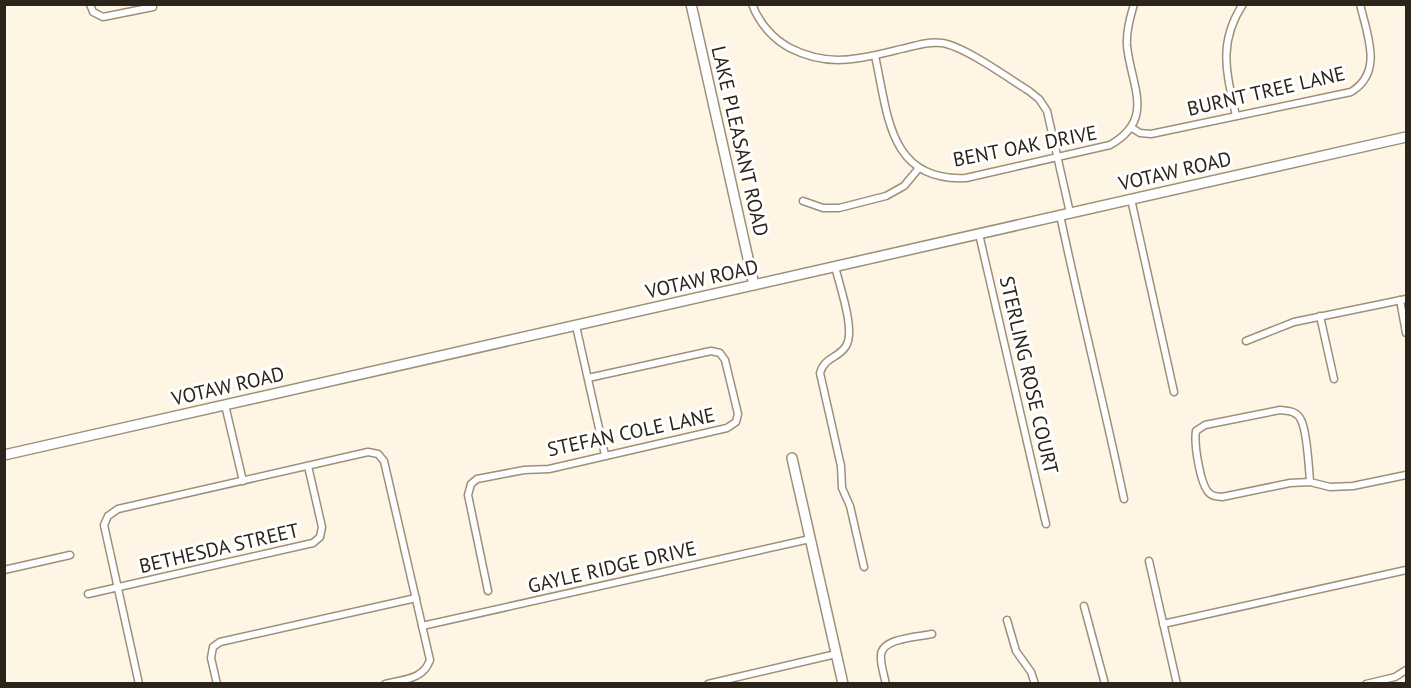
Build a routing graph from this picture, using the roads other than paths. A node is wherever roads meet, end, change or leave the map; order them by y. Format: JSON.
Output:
{"nodes":[{"id":1,"x":90,"y":4,"type":"edge"},
{"id":2,"x":691,"y":4,"type":"edge"},
{"id":3,"x":752,"y":4,"type":"edge"},
{"id":4,"x":1134,"y":4,"type":"edge"},
{"id":5,"x":1243,"y":4,"type":"edge"},
{"id":6,"x":1360,"y":4,"type":"edge"},
{"id":7,"x":153,"y":7,"type":"dead end"},
{"id":8,"x":875,"y":56,"type":"junction"},
{"id":9,"x":1236,"y":116,"type":"junction"},
{"id":10,"x":1132,"y":128,"type":"junction"},
{"id":11,"x":1407,"y":136,"type":"edge"},
{"id":12,"x":1058,"y":157,"type":"junction"},
{"id":13,"x":919,"y":168,"type":"junction"},
{"id":14,"x":1131,"y":199,"type":"junction"},
{"id":15,"x":803,"y":201,"type":"dead end"},
{"id":16,"x":1071,"y":213,"type":"junction"},
{"id":17,"x":1060,"y":215,"type":"junction"},
{"id":18,"x":979,"y":234,"type":"junction"},
{"id":19,"x":835,"y":266,"type":"junction"},
{"id":20,"x":754,"y":285,"type":"junction"},
{"id":21,"x":1403,"y":299,"type":"edge"},
{"id":22,"x":1320,"y":316,"type":"junction"},
{"id":23,"x":576,"y":326,"type":"junction"},
{"id":24,"x":1407,"y":333,"type":"edge"},
{"id":25,"x":1246,"y":341,"type":"dead end"},
{"id":26,"x":588,"y":378,"type":"junction"},
{"id":27,"x":1334,"y":379,"type":"dead end"},
{"id":28,"x":1174,"y":392,"type":"dead end"},
{"id":29,"x":225,"y":405,"type":"junction"},
{"id":30,"x":4,"y":455,"type":"edge"},
{"id":31,"x":605,"y":455,"type":"junction"},
{"id":32,"x":792,"y":458,"type":"dead end"},
{"id":33,"x":308,"y":466,"type":"junction"},
{"id":34,"x":1407,"y":475,"type":"edge"},
{"id":35,"x":243,"y":481,"type":"junction"},
{"id":36,"x":1310,"y":482,"type":"junction"},
{"id":37,"x":1124,"y":499,"type":"dead end"},
{"id":38,"x":1046,"y":524,"type":"dead end"},
{"id":39,"x":810,"y":539,"type":"junction"},
{"id":40,"x":70,"y":555,"type":"dead end"},
{"id":41,"x":1149,"y":561,"type":"dead end"},
{"id":42,"x":864,"y":567,"type":"dead end"},
{"id":43,"x":4,"y":570,"type":"edge"},
{"id":44,"x":1407,"y":570,"type":"edge"},
{"id":45,"x":118,"y":588,"type":"junction"},
{"id":46,"x":488,"y":591,"type":"dead end"},
{"id":47,"x":88,"y":594,"type":"dead end"},
{"id":48,"x":416,"y":598,"type":"junction"},
{"id":49,"x":1083,"y":606,"type":"dead end"},
{"id":50,"x":1007,"y":620,"type":"dead end"},
{"id":51,"x":1163,"y":624,"type":"junction"},
{"id":52,"x":422,"y":626,"type":"junction"},
{"id":53,"x":932,"y":634,"type":"dead end"},
{"id":54,"x":836,"y":654,"type":"junction"},
{"id":55,"x":1407,"y":670,"type":"edge"},
{"id":56,"x":139,"y":684,"type":"edge"},
{"id":57,"x":217,"y":684,"type":"edge"},
{"id":58,"x":386,"y":684,"type":"edge"},
{"id":59,"x":708,"y":684,"type":"edge"},
{"id":60,"x":843,"y":684,"type":"edge"},
{"id":61,"x":886,"y":684,"type":"edge"},
{"id":62,"x":1035,"y":684,"type":"edge"},
{"id":63,"x":1105,"y":684,"type":"edge"},
{"id":64,"x":1177,"y":684,"type":"edge"},
{"id":65,"x":1366,"y":684,"type":"edge"}],
"edges":[{"from":1,"to":7,"type":"street"},
{"from":2,"to":20,"type":"street","name":"LAKE PLEASANT ROAD"},
{"from":3,"to":8,"type":"street"},
{"from":4,"to":10,"type":"street"},
{"from":5,"to":9,"type":"street"},
{"from":6,"to":9,"type":"street","name":"BURNT TREE LANE"},
{"from":8,"to":12,"type":"street"},
{"from":8,"to":13,"type":"street","name":"BENT OAK DRIVE"},
{"from":9,"to":10,"type":"street","name":"BURNT TREE LANE"},
{"from":10,"to":12,"type":"street","name":"BENT OAK DRIVE"},
{"from":11,"to":14,"type":"street","name":"VOTAW ROAD"},
{"from":12,"to":13,"type":"street","name":"BENT OAK DRIVE"},
{"from":12,"to":16,"type":"street"},
{"from":13,"to":15,"type":"street"},
{"from":14,"to":16,"type":"street","name":"VOTAW ROAD"},
{"from":14,"to":28,"type":"street"},
{"from":16,"to":17,"type":"street","name":"VOTAW ROAD"},
{"from":17,"to":18,"type":"street","name":"VOTAW ROAD"},
{"from":17,"to":37,"type":"street"},
{"from":18,"to":19,"type":"street","name":"VOTAW ROAD"},
{"from":18,"to":38,"type":"street","name":"STERLING ROSE COURT"},
{"from":19,"to":20,"type":"street","name":"VOTAW ROAD"},
{"from":19,"to":42,"type":"street"},
{"from":20,"to":23,"type":"street","name":"VOTAW ROAD"},
{"from":21,"to":22,"type":"street"},
{"from":21,"to":24,"type":"street"},
{"from":22,"to":25,"type":"street"},
{"from":22,"to":27,"type":"street"},
{"from":23,"to":26,"type":"street"},
{"from":23,"to":29,"type":"street","name":"VOTAW ROAD"},
{"from":26,"to":31,"type":"street"},
{"from":26,"to":31,"type":"street","name":"STEFAN COLE LANE"},
{"from":29,"to":30,"type":"street","name":"VOTAW ROAD"},
{"from":29,"to":35,"type":"street"},
{"from":31,"to":46,"type":"street","name":"STEFAN COLE LANE"},
{"from":32,"to":39,"type":"street"},
{"from":33,"to":35,"type":"street"},
{"from":33,"to":45,"type":"street","name":"BETHESDA STREET"},
{"from":33,"to":48,"type":"street"},
{"from":34,"to":36,"type":"street"},
{"from":35,"to":45,"type":"street"},
{"from":36,"to":36,"type":"street"},
{"from":39,"to":52,"type":"street","name":"GAYLE RIDGE DRIVE"},
{"from":39,"to":54,"type":"street"},
{"from":40,"to":43,"type":"street"},
{"from":41,"to":51,"type":"street"},
{"from":44,"to":51,"type":"street"},
{"from":45,"to":47,"type":"street","name":"BETHESDA STREET"},
{"from":45,"to":56,"type":"street"},
{"from":48,"to":52,"type":"street"},
{"from":48,"to":57,"type":"street"},
{"from":49,"to":63,"type":"street"},
{"from":50,"to":62,"type":"street"},
{"from":51,"to":64,"type":"street"},
{"from":52,"to":58,"type":"street"},
{"from":53,"to":61,"type":"street"},
{"from":54,"to":59,"type":"street"},
{"from":54,"to":60,"type":"street"},
{"from":55,"to":65,"type":"street"}]}
